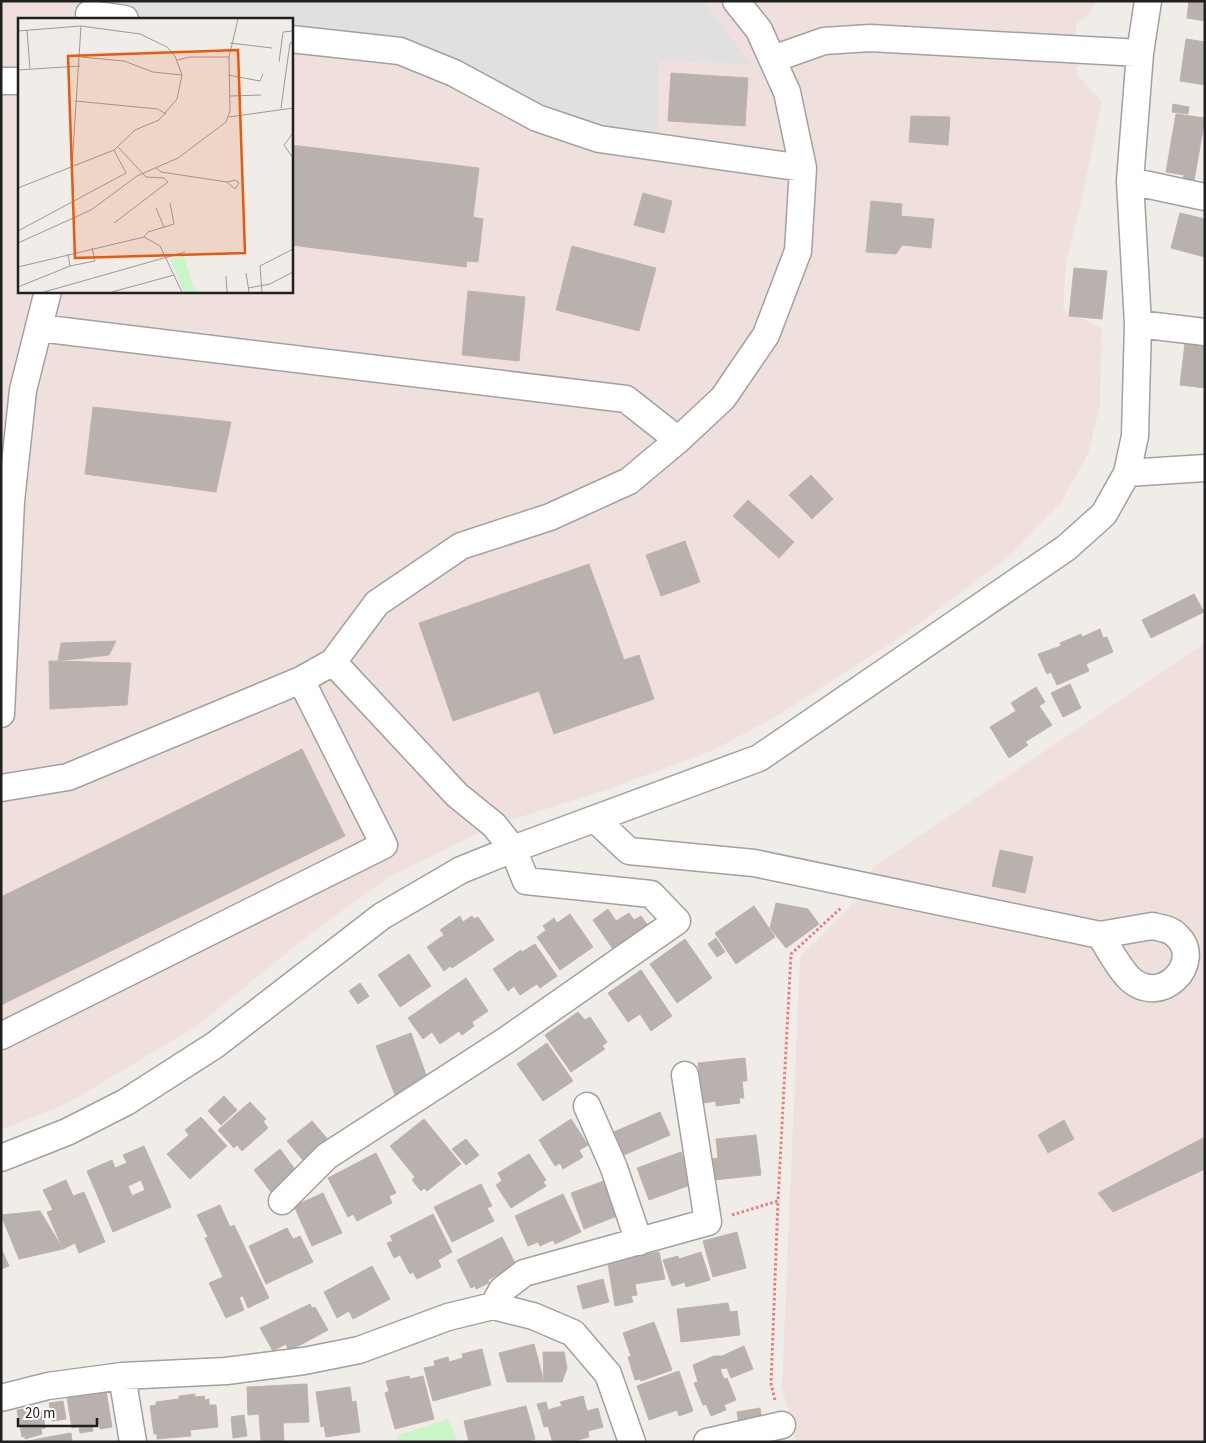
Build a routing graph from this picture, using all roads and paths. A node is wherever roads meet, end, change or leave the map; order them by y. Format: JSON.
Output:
{"nodes":[{"id":1,"x":736,"y":1,"type":"edge"},
{"id":2,"x":1148,"y":1,"type":"edge"},
{"id":3,"x":89,"y":12,"type":"edge"},
{"id":4,"x":120,"y":18,"type":"edge"},
{"id":5,"x":292,"y":38,"type":"edge"},
{"id":6,"x":1140,"y":53,"type":"junction"},
{"id":7,"x":773,"y":59,"type":"junction"},
{"id":8,"x":1,"y":81,"type":"edge"},
{"id":9,"x":18,"y":81,"type":"edge"},
{"id":10,"x":803,"y":168,"type":"junction"},
{"id":11,"x":1130,"y":181,"type":"junction"},
{"id":12,"x":1205,"y":197,"type":"edge"},
{"id":13,"x":48,"y":292,"type":"edge"},
{"id":14,"x":1138,"y":324,"type":"junction"},
{"id":15,"x":39,"y":328,"type":"junction"},
{"id":16,"x":1205,"y":332,"type":"edge"},
{"id":17,"x":678,"y":440,"type":"junction"},
{"id":18,"x":1205,"y":468,"type":"edge"},
{"id":19,"x":1127,"y":473,"type":"junction"},
{"id":20,"x":333,"y":662,"type":"junction"},
{"id":21,"x":301,"y":680,"type":"junction"},
{"id":22,"x":1,"y":714,"type":"edge"},
{"id":23,"x":1,"y":788,"type":"edge"},
{"id":24,"x":596,"y":820,"type":"junction"},
{"id":25,"x":513,"y":849,"type":"junction"},
{"id":26,"x":859,"y":886,"type":"junction"},
{"id":27,"x":1100,"y":935,"type":"dead end"},
{"id":28,"x":1,"y":1036,"type":"edge"},
{"id":29,"x":685,"y":1075,"type":"dead end"},
{"id":30,"x":587,"y":1106,"type":"dead end"},
{"id":31,"x":1,"y":1158,"type":"edge"},
{"id":32,"x":282,"y":1201,"type":"dead end"},
{"id":33,"x":778,"y":1201,"type":"junction"},
{"id":34,"x":708,"y":1222,"type":"junction"},
{"id":35,"x":639,"y":1242,"type":"junction"},
{"id":36,"x":493,"y":1306,"type":"junction"},
{"id":37,"x":122,"y":1376,"type":"junction"},
{"id":38,"x":1,"y":1398,"type":"edge"},
{"id":39,"x":782,"y":1426,"type":"joint"},
{"id":40,"x":133,"y":1442,"type":"edge"},
{"id":41,"x":632,"y":1442,"type":"edge"},
{"id":42,"x":707,"y":1442,"type":"edge"}],
"edges":[{"from":1,"to":7,"type":"street"},
{"from":2,"to":6,"type":"street"},
{"from":3,"to":4,"type":"street"},
{"from":5,"to":10,"type":"street"},
{"from":6,"to":7,"type":"street"},
{"from":6,"to":11,"type":"street"},
{"from":7,"to":10,"type":"street"},
{"from":8,"to":9,"type":"street"},
{"from":10,"to":17,"type":"street"},
{"from":11,"to":12,"type":"street"},
{"from":11,"to":14,"type":"street"},
{"from":13,"to":15,"type":"street"},
{"from":14,"to":16,"type":"street"},
{"from":14,"to":19,"type":"street"},
{"from":15,"to":17,"type":"street"},
{"from":15,"to":22,"type":"street"},
{"from":17,"to":20,"type":"street"},
{"from":18,"to":19,"type":"street"},
{"from":19,"to":24,"type":"street"},
{"from":20,"to":21,"type":"street"},
{"from":20,"to":25,"type":"street"},
{"from":21,"to":23,"type":"street"},
{"from":21,"to":28,"type":"street"},
{"from":24,"to":25,"type":"street"},
{"from":24,"to":26,"type":"street"},
{"from":25,"to":31,"type":"street"},
{"from":25,"to":32,"type":"street"},
{"from":26,"to":27,"type":"street"},
{"from":26,"to":33,"type":"path"},
{"from":29,"to":34,"type":"street"},
{"from":30,"to":35,"type":"street"},
{"from":33,"to":34,"type":"path"},
{"from":33,"to":39,"type":"path"},
{"from":34,"to":35,"type":"street"},
{"from":35,"to":36,"type":"street"},
{"from":36,"to":37,"type":"street"},
{"from":36,"to":41,"type":"street"},
{"from":37,"to":38,"type":"street"},
{"from":37,"to":40,"type":"street"},
{"from":39,"to":42,"type":"street"}]}
